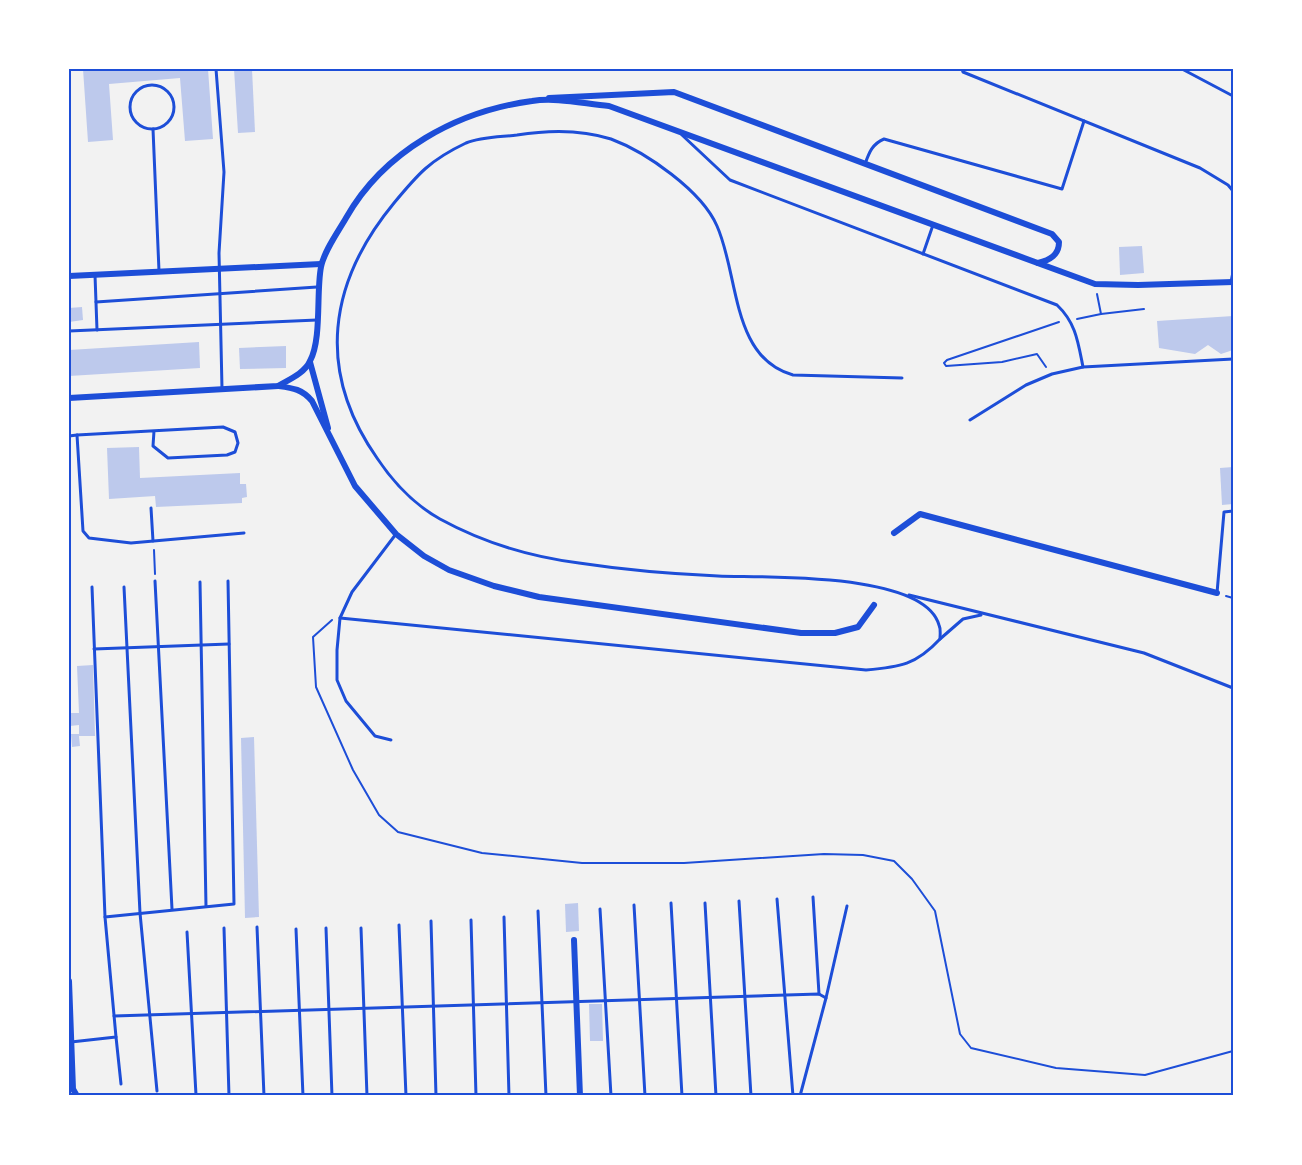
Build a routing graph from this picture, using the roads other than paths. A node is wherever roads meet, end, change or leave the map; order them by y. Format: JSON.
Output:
{"nodes":[{"id":1,"x":216,"y":69,"type":"edge"},
{"id":2,"x":962,"y":69,"type":"edge"},
{"id":3,"x":1182,"y":69,"type":"edge"},
{"id":4,"x":1233,"y":96,"type":"edge"},
{"id":5,"x":534,"y":100,"type":"junction"},
{"id":6,"x":1084,"y":121,"type":"junction"},
{"id":7,"x":674,"y":128,"type":"junction"},
{"id":8,"x":153,"y":129,"type":"junction"},
{"id":9,"x":865,"y":164,"type":"junction"},
{"id":10,"x":1233,"y":191,"type":"edge"},
{"id":11,"x":933,"y":225,"type":"junction"},
{"id":12,"x":923,"y":254,"type":"junction"},
{"id":13,"x":1037,"y":263,"type":"junction"},
{"id":14,"x":321,"y":264,"type":"junction"},
{"id":15,"x":219,"y":270,"type":"junction"},
{"id":16,"x":159,"y":272,"type":"junction"},
{"id":17,"x":1233,"y":272,"type":"edge"},
{"id":18,"x":95,"y":275,"type":"junction"},
{"id":19,"x":69,"y":276,"type":"edge"},
{"id":20,"x":1232,"y":282,"type":"edge"},
{"id":21,"x":319,"y":286,"type":"junction"},
{"id":22,"x":219,"y":294,"type":"junction"},
{"id":23,"x":96,"y":302,"type":"junction"},
{"id":24,"x":317,"y":320,"type":"junction"},
{"id":25,"x":220,"y":325,"type":"junction"},
{"id":26,"x":97,"y":330,"type":"junction"},
{"id":27,"x":69,"y":331,"type":"edge"},
{"id":28,"x":1233,"y":359,"type":"edge"},
{"id":29,"x":310,"y":362,"type":"junction"},
{"id":30,"x":1083,"y":367,"type":"junction"},
{"id":31,"x":902,"y":378,"type":"dead end"},
{"id":32,"x":278,"y":386,"type":"junction"},
{"id":33,"x":222,"y":389,"type":"junction"},
{"id":34,"x":69,"y":398,"type":"edge"},
{"id":35,"x":970,"y":420,"type":"dead end"},
{"id":36,"x":154,"y":431,"type":"junction"},
{"id":37,"x":328,"y":432,"type":"junction"},
{"id":38,"x":77,"y":435,"type":"junction"},
{"id":39,"x":69,"y":436,"type":"edge"},
{"id":40,"x":151,"y":508,"type":"dead end"},
{"id":41,"x":1233,"y":511,"type":"edge"},
{"id":42,"x":244,"y":533,"type":"dead end"},
{"id":43,"x":894,"y":533,"type":"dead end"},
{"id":44,"x":396,"y":534,"type":"junction"},
{"id":45,"x":153,"y":541,"type":"junction"},
{"id":46,"x":155,"y":581,"type":"road end"},
{"id":47,"x":228,"y":581,"type":"dead end"},
{"id":48,"x":200,"y":582,"type":"dead end"},
{"id":49,"x":124,"y":586,"type":"dead end"},
{"id":50,"x":92,"y":587,"type":"dead end"},
{"id":51,"x":1217,"y":593,"type":"joint"},
{"id":52,"x":904,"y":594,"type":"junction"},
{"id":53,"x":874,"y":605,"type":"dead end"},
{"id":54,"x":984,"y":615,"type":"junction"},
{"id":55,"x":340,"y":618,"type":"junction"},
{"id":56,"x":940,"y":639,"type":"junction"},
{"id":57,"x":229,"y":644,"type":"junction"},
{"id":58,"x":201,"y":645,"type":"junction"},
{"id":59,"x":158,"y":647,"type":"junction"},
{"id":60,"x":94,"y":649,"type":"junction"},
{"id":61,"x":1233,"y":688,"type":"edge"},
{"id":62,"x":391,"y":740,"type":"dead end"},
{"id":63,"x":813,"y":897,"type":"dead end"},
{"id":64,"x":777,"y":899,"type":"dead end"},
{"id":65,"x":739,"y":901,"type":"dead end"},
{"id":66,"x":671,"y":903,"type":"dead end"},
{"id":67,"x":705,"y":903,"type":"dead end"},
{"id":68,"x":634,"y":905,"type":"dead end"},
{"id":69,"x":206,"y":906,"type":"junction"},
{"id":70,"x":848,"y":906,"type":"dead end"},
{"id":71,"x":172,"y":909,"type":"junction"},
{"id":72,"x":600,"y":909,"type":"dead end"},
{"id":73,"x":538,"y":911,"type":"dead end"},
{"id":74,"x":140,"y":913,"type":"junction"},
{"id":75,"x":105,"y":917,"type":"junction"},
{"id":76,"x":504,"y":917,"type":"dead end"},
{"id":77,"x":471,"y":920,"type":"dead end"},
{"id":78,"x":431,"y":921,"type":"dead end"},
{"id":79,"x":399,"y":925,"type":"dead end"},
{"id":80,"x":257,"y":927,"type":"dead end"},
{"id":81,"x":224,"y":928,"type":"dead end"},
{"id":82,"x":326,"y":928,"type":"dead end"},
{"id":83,"x":361,"y":928,"type":"dead end"},
{"id":84,"x":296,"y":929,"type":"dead end"},
{"id":85,"x":187,"y":932,"type":"dead end"},
{"id":86,"x":574,"y":940,"type":"dead end"},
{"id":87,"x":69,"y":981,"type":"edge"},
{"id":88,"x":819,"y":994,"type":"junction"},
{"id":89,"x":784,"y":995,"type":"junction"},
{"id":90,"x":745,"y":996,"type":"junction"},
{"id":91,"x":711,"y":997,"type":"junction"},
{"id":92,"x":676,"y":998,"type":"junction"},
{"id":93,"x":826,"y":998,"type":"junction"},
{"id":94,"x":639,"y":999,"type":"junction"},
{"id":95,"x":578,"y":1000,"type":"junction"},
{"id":96,"x":605,"y":1000,"type":"junction"},
{"id":97,"x":542,"y":1001,"type":"junction"},
{"id":98,"x":507,"y":1003,"type":"junction"},
{"id":99,"x":473,"y":1004,"type":"junction"},
{"id":100,"x":433,"y":1005,"type":"junction"},
{"id":101,"x":402,"y":1006,"type":"junction"},
{"id":102,"x":363,"y":1007,"type":"junction"},
{"id":103,"x":329,"y":1008,"type":"junction"},
{"id":104,"x":299,"y":1009,"type":"junction"},
{"id":105,"x":260,"y":1011,"type":"junction"},
{"id":106,"x":227,"y":1012,"type":"junction"},
{"id":107,"x":192,"y":1014,"type":"junction"},
{"id":108,"x":150,"y":1015,"type":"junction"},
{"id":109,"x":114,"y":1016,"type":"junction"},
{"id":110,"x":116,"y":1037,"type":"junction"},
{"id":111,"x":71,"y":1042,"type":"edge"},
{"id":112,"x":121,"y":1084,"type":"dead end"},
{"id":113,"x":158,"y":1091,"type":"dead end"},
{"id":114,"x":196,"y":1095,"type":"edge"},
{"id":115,"x":77,"y":1096,"type":"edge"},
{"id":116,"x":229,"y":1096,"type":"edge"},
{"id":117,"x":264,"y":1096,"type":"edge"},
{"id":118,"x":303,"y":1096,"type":"edge"},
{"id":119,"x":332,"y":1096,"type":"edge"},
{"id":120,"x":367,"y":1096,"type":"edge"},
{"id":121,"x":405,"y":1096,"type":"edge"},
{"id":122,"x":436,"y":1096,"type":"edge"},
{"id":123,"x":476,"y":1096,"type":"edge"},
{"id":124,"x":509,"y":1096,"type":"edge"},
{"id":125,"x":546,"y":1096,"type":"edge"},
{"id":126,"x":580,"y":1096,"type":"edge"},
{"id":127,"x":610,"y":1096,"type":"edge"},
{"id":128,"x":645,"y":1096,"type":"edge"},
{"id":129,"x":682,"y":1096,"type":"edge"},
{"id":130,"x":716,"y":1096,"type":"edge"},
{"id":131,"x":751,"y":1096,"type":"edge"},
{"id":132,"x":793,"y":1096,"type":"edge"},
{"id":133,"x":800,"y":1096,"type":"edge"}],
"edges":[{"from":1,"to":15,"type":"lane"},
{"from":2,"to":6,"type":"lane"},
{"from":3,"to":4,"type":"lane"},
{"from":5,"to":7,"type":"street"},
{"from":5,"to":9,"type":"street"},
{"from":5,"to":14,"type":"street"},
{"from":6,"to":9,"type":"lane"},
{"from":6,"to":10,"type":"lane"},
{"from":7,"to":11,"type":"street"},
{"from":7,"to":12,"type":"lane"},
{"from":8,"to":8,"type":"lane"},
{"from":8,"to":16,"type":"lane"},
{"from":9,"to":13,"type":"street"},
{"from":11,"to":12,"type":"lane"},
{"from":11,"to":13,"type":"street"},
{"from":12,"to":30,"type":"lane"},
{"from":13,"to":20,"type":"street"},
{"from":14,"to":15,"type":"street"},
{"from":14,"to":21,"type":"street"},
{"from":15,"to":16,"type":"street"},
{"from":15,"to":22,"type":"lane"},
{"from":16,"to":18,"type":"street"},
{"from":17,"to":20,"type":"lane"},
{"from":18,"to":19,"type":"street"},
{"from":18,"to":23,"type":"lane"},
{"from":21,"to":22,"type":"lane"},
{"from":21,"to":24,"type":"street"},
{"from":22,"to":23,"type":"lane"},
{"from":22,"to":25,"type":"lane"},
{"from":23,"to":26,"type":"lane"},
{"from":24,"to":25,"type":"lane"},
{"from":24,"to":29,"type":"street"},
{"from":25,"to":26,"type":"lane"},
{"from":25,"to":33,"type":"lane"},
{"from":26,"to":27,"type":"lane"},
{"from":28,"to":30,"type":"lane"},
{"from":29,"to":32,"type":"street"},
{"from":29,"to":37,"type":"street"},
{"from":30,"to":35,"type":"lane"},
{"from":31,"to":52,"type":"lane"},
{"from":32,"to":33,"type":"street"},
{"from":32,"to":37,"type":"street"},
{"from":33,"to":34,"type":"street"},
{"from":36,"to":36,"type":"lane"},
{"from":36,"to":38,"type":"lane"},
{"from":37,"to":44,"type":"street"},
{"from":38,"to":39,"type":"lane"},
{"from":38,"to":45,"type":"lane"},
{"from":40,"to":45,"type":"lane"},
{"from":41,"to":51,"type":"lane"},
{"from":42,"to":45,"type":"lane"},
{"from":43,"to":51,"type":"street"},
{"from":44,"to":53,"type":"street"},
{"from":44,"to":55,"type":"lane"},
{"from":46,"to":59,"type":"lane"},
{"from":47,"to":57,"type":"lane"},
{"from":48,"to":58,"type":"lane"},
{"from":49,"to":74,"type":"lane"},
{"from":50,"to":60,"type":"lane"},
{"from":52,"to":54,"type":"lane"},
{"from":52,"to":56,"type":"lane"},
{"from":54,"to":56,"type":"lane"},
{"from":54,"to":61,"type":"lane"},
{"from":55,"to":56,"type":"lane"},
{"from":55,"to":62,"type":"lane"},
{"from":57,"to":58,"type":"lane"},
{"from":57,"to":69,"type":"lane"},
{"from":58,"to":59,"type":"lane"},
{"from":58,"to":69,"type":"lane"},
{"from":59,"to":60,"type":"lane"},
{"from":59,"to":71,"type":"lane"},
{"from":60,"to":75,"type":"lane"},
{"from":63,"to":88,"type":"lane"},
{"from":64,"to":89,"type":"lane"},
{"from":65,"to":90,"type":"lane"},
{"from":66,"to":92,"type":"lane"},
{"from":67,"to":91,"type":"lane"},
{"from":68,"to":94,"type":"lane"},
{"from":69,"to":71,"type":"lane"},
{"from":70,"to":93,"type":"lane"},
{"from":71,"to":74,"type":"lane"},
{"from":72,"to":96,"type":"lane"},
{"from":73,"to":97,"type":"lane"},
{"from":74,"to":75,"type":"lane"},
{"from":74,"to":108,"type":"lane"},
{"from":75,"to":109,"type":"lane"},
{"from":76,"to":98,"type":"lane"},
{"from":77,"to":99,"type":"lane"},
{"from":78,"to":100,"type":"lane"},
{"from":79,"to":101,"type":"lane"},
{"from":80,"to":105,"type":"lane"},
{"from":81,"to":106,"type":"lane"},
{"from":82,"to":103,"type":"lane"},
{"from":83,"to":102,"type":"lane"},
{"from":84,"to":104,"type":"lane"},
{"from":85,"to":107,"type":"lane"},
{"from":86,"to":95,"type":"street"},
{"from":87,"to":111,"type":"street"},
{"from":88,"to":89,"type":"lane"},
{"from":88,"to":93,"type":"lane"},
{"from":89,"to":90,"type":"lane"},
{"from":89,"to":132,"type":"lane"},
{"from":90,"to":91,"type":"lane"},
{"from":90,"to":131,"type":"lane"},
{"from":91,"to":92,"type":"lane"},
{"from":91,"to":130,"type":"lane"},
{"from":92,"to":94,"type":"lane"},
{"from":92,"to":129,"type":"lane"},
{"from":93,"to":133,"type":"lane"},
{"from":94,"to":96,"type":"lane"},
{"from":94,"to":128,"type":"lane"},
{"from":95,"to":96,"type":"lane"},
{"from":95,"to":97,"type":"lane"},
{"from":95,"to":126,"type":"street"},
{"from":96,"to":127,"type":"lane"},
{"from":97,"to":98,"type":"lane"},
{"from":97,"to":125,"type":"lane"},
{"from":98,"to":99,"type":"lane"},
{"from":98,"to":124,"type":"lane"},
{"from":99,"to":100,"type":"lane"},
{"from":99,"to":123,"type":"lane"},
{"from":100,"to":101,"type":"lane"},
{"from":100,"to":122,"type":"lane"},
{"from":101,"to":102,"type":"lane"},
{"from":101,"to":121,"type":"lane"},
{"from":102,"to":103,"type":"lane"},
{"from":102,"to":120,"type":"lane"},
{"from":103,"to":104,"type":"lane"},
{"from":103,"to":119,"type":"lane"},
{"from":104,"to":105,"type":"lane"},
{"from":104,"to":118,"type":"lane"},
{"from":105,"to":106,"type":"lane"},
{"from":105,"to":117,"type":"lane"},
{"from":106,"to":107,"type":"lane"},
{"from":106,"to":116,"type":"lane"},
{"from":107,"to":108,"type":"lane"},
{"from":107,"to":114,"type":"lane"},
{"from":108,"to":109,"type":"lane"},
{"from":108,"to":113,"type":"lane"},
{"from":109,"to":110,"type":"lane"},
{"from":110,"to":111,"type":"lane"},
{"from":110,"to":112,"type":"lane"},
{"from":111,"to":115,"type":"street"}]}
